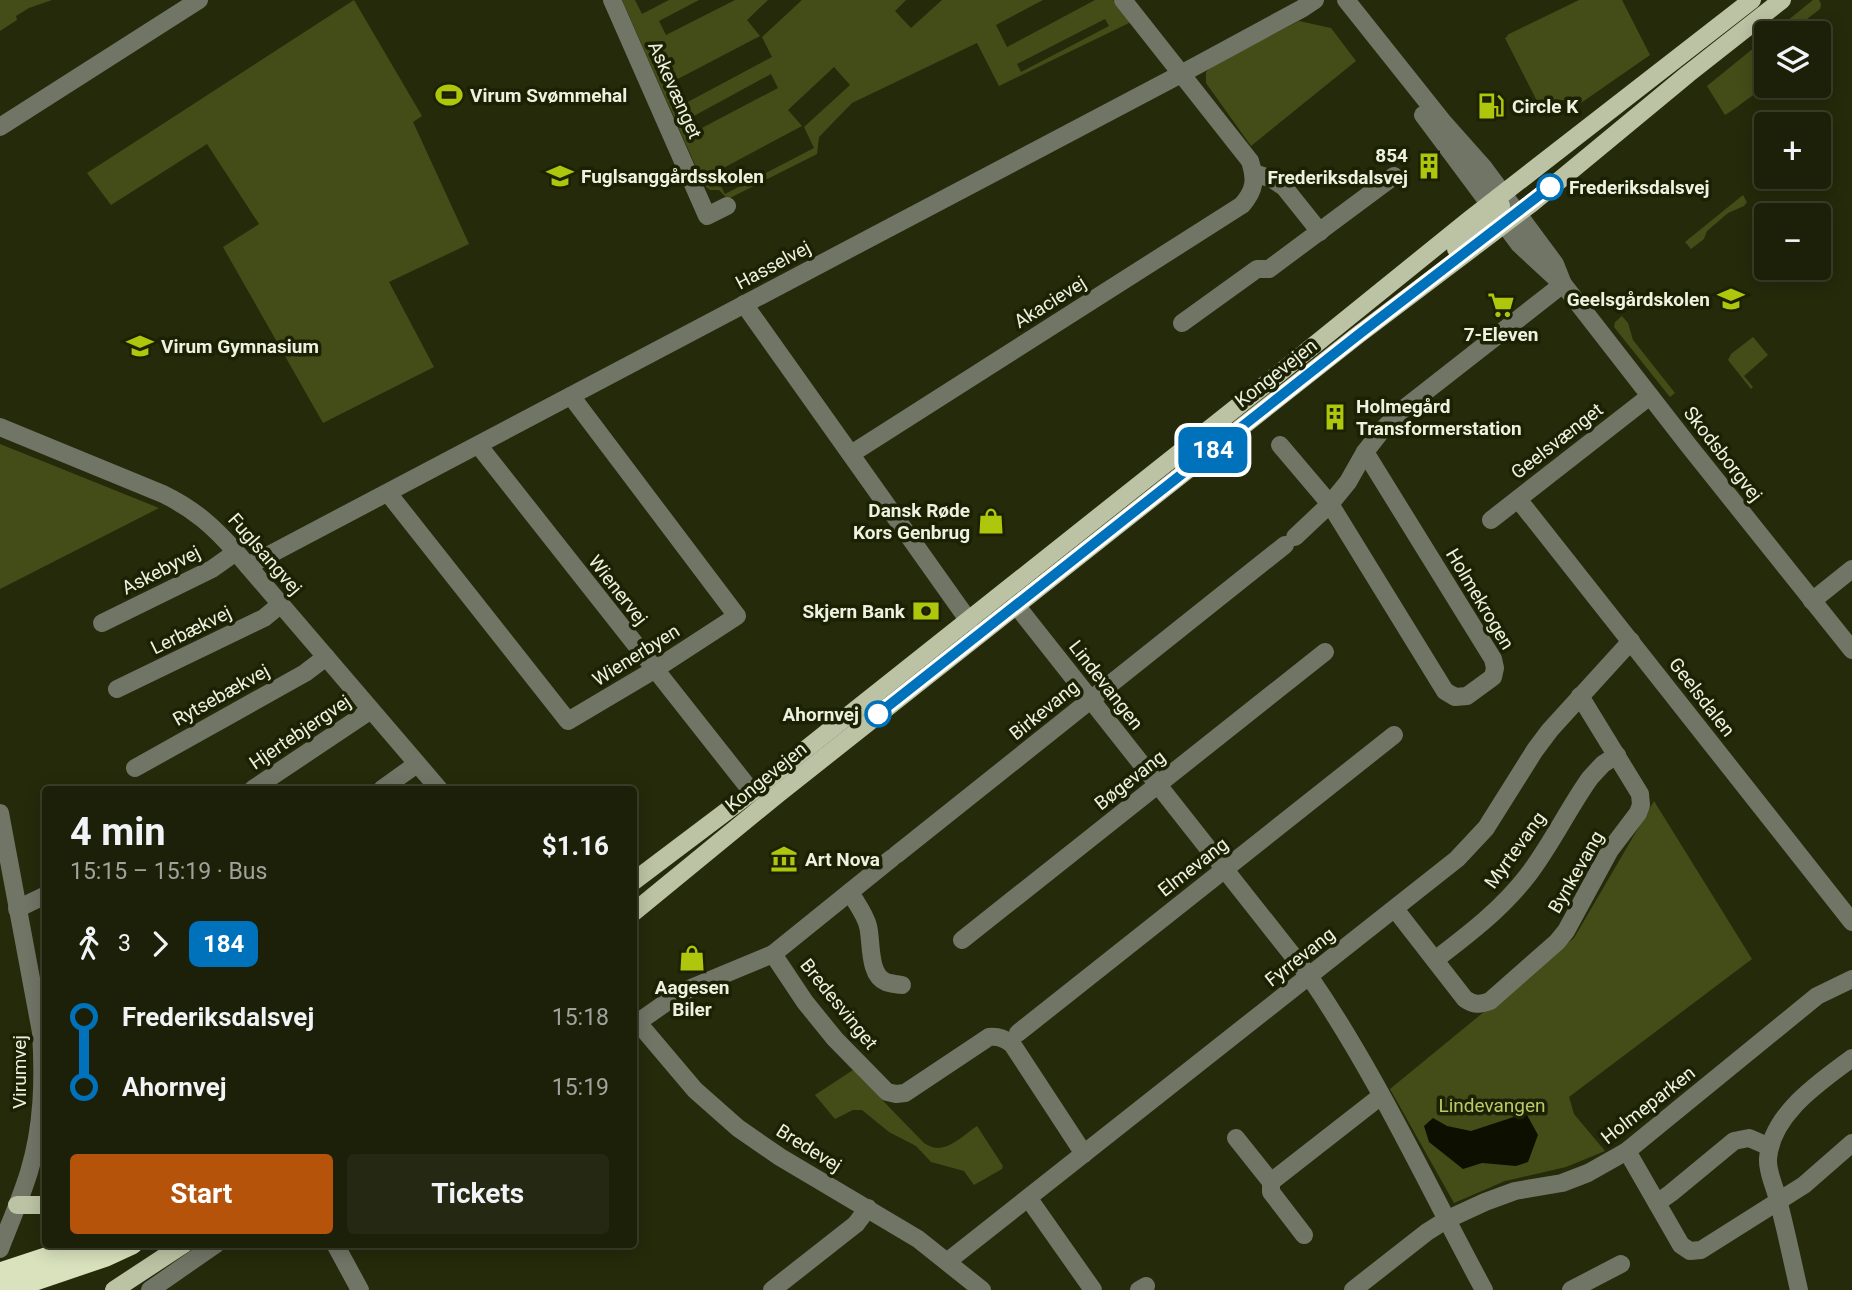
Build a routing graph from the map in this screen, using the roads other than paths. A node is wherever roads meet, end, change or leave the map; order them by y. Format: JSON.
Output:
{"nodes":[{"id":1,"x":199,"y":0,"type":"edge"},
{"id":2,"x":612,"y":0,"type":"edge"},
{"id":3,"x":1123,"y":0,"type":"edge"},
{"id":4,"x":1315,"y":0,"type":"edge"},
{"id":5,"x":1332,"y":0,"type":"edge"},
{"id":6,"x":1346,"y":0,"type":"edge"},
{"id":7,"x":1782,"y":0,"type":"edge"},
{"id":8,"x":1747,"y":2,"type":"edge"},
{"id":9,"x":1181,"y":74,"type":"junction"},
{"id":10,"x":0,"y":127,"type":"edge"},
{"id":11,"x":1254,"y":173,"type":"junction"},
{"id":12,"x":1394,"y":176,"type":"dead end"},
{"id":13,"x":727,"y":206,"type":"dead end"},
{"id":14,"x":1503,"y":209,"type":"junction"},
{"id":15,"x":1320,"y":232,"type":"junction"},
{"id":16,"x":1563,"y":284,"type":"junction"},
{"id":17,"x":744,"y":304,"type":"junction"},
{"id":18,"x":1182,"y":323,"type":"dead end"},
{"id":19,"x":571,"y":396,"type":"junction"},
{"id":20,"x":1650,"y":396,"type":"junction"},
{"id":21,"x":0,"y":426,"type":"edge"},
{"id":22,"x":1280,"y":445,"type":"dead end"},
{"id":23,"x":479,"y":446,"type":"junction"},
{"id":24,"x":1366,"y":452,"type":"junction"},
{"id":25,"x":851,"y":454,"type":"junction"},
{"id":26,"x":388,"y":493,"type":"junction"},
{"id":27,"x":1518,"y":499,"type":"junction"},
{"id":28,"x":1330,"y":504,"type":"junction"},
{"id":29,"x":1491,"y":520,"type":"dead end"},
{"id":30,"x":236,"y":552,"type":"junction"},
{"id":31,"x":248,"y":566,"type":"junction"},
{"id":32,"x":1852,"y":569,"type":"edge"},
{"id":33,"x":1812,"y":601,"type":"junction"},
{"id":34,"x":281,"y":604,"type":"junction"},
{"id":35,"x":1016,"y":605,"type":"junction"},
{"id":36,"x":968,"y":621,"type":"junction"},
{"id":37,"x":102,"y":623,"type":"dead end"},
{"id":38,"x":1631,"y":641,"type":"junction"},
{"id":39,"x":1852,"y":650,"type":"edge"},
{"id":40,"x":1325,"y":652,"type":"dead end"},
{"id":41,"x":326,"y":657,"type":"junction"},
{"id":42,"x":654,"y":670,"type":"junction"},
{"id":43,"x":117,"y":689,"type":"dead end"},
{"id":44,"x":1580,"y":696,"type":"junction"},
{"id":45,"x":1091,"y":700,"type":"junction"},
{"id":46,"x":371,"y":710,"type":"junction"},
{"id":47,"x":1395,"y":734,"type":"dead end"},
{"id":48,"x":1617,"y":755,"type":"junction"},
{"id":49,"x":417,"y":764,"type":"junction"},
{"id":50,"x":135,"y":768,"type":"dead end"},
{"id":51,"x":1158,"y":785,"type":"junction"},
{"id":52,"x":257,"y":786,"type":"edge"},
{"id":53,"x":386,"y":786,"type":"edge"},
{"id":54,"x":436,"y":786,"type":"edge"},
{"id":55,"x":752,"y":792,"type":"junction"},
{"id":56,"x":0,"y":813,"type":"edge"},
{"id":57,"x":894,"y":857,"type":"joint"},
{"id":58,"x":1225,"y":869,"type":"junction"},
{"id":59,"x":637,"y":879,"type":"edge"},
{"id":60,"x":849,"y":892,"type":"junction"},
{"id":61,"x":42,"y":897,"type":"edge"},
{"id":62,"x":18,"y":909,"type":"junction"},
{"id":63,"x":1395,"y":909,"type":"junction"},
{"id":64,"x":637,"y":910,"type":"edge"},
{"id":65,"x":1852,"y":922,"type":"edge"},
{"id":66,"x":962,"y":940,"type":"dead end"},
{"id":67,"x":773,"y":954,"type":"junction"},
{"id":68,"x":1435,"y":960,"type":"junction"},
{"id":69,"x":1309,"y":976,"type":"junction"},
{"id":70,"x":1852,"y":979,"type":"edge"},
{"id":71,"x":902,"y":985,"type":"dead end"},
{"id":72,"x":637,"y":1021,"type":"edge"},
{"id":73,"x":637,"y":1024,"type":"edge"},
{"id":74,"x":1018,"y":1033,"type":"dead end"},
{"id":75,"x":42,"y":1050,"type":"edge"},
{"id":76,"x":1852,"y":1058,"type":"edge"},
{"id":77,"x":1381,"y":1096,"type":"junction"},
{"id":78,"x":42,"y":1102,"type":"edge"},
{"id":79,"x":1236,"y":1138,"type":"dead end"},
{"id":80,"x":1852,"y":1143,"type":"edge"},
{"id":81,"x":1770,"y":1147,"type":"junction"},
{"id":82,"x":1627,"y":1151,"type":"junction"},
{"id":83,"x":1084,"y":1154,"type":"junction"},
{"id":84,"x":1271,"y":1182,"type":"junction"},
{"id":85,"x":1029,"y":1199,"type":"junction"},
{"id":86,"x":1778,"y":1201,"type":"junction"},
{"id":87,"x":1657,"y":1203,"type":"junction"},
{"id":88,"x":18,"y":1205,"type":"junction"},
{"id":89,"x":42,"y":1205,"type":"edge"},
{"id":90,"x":868,"y":1208,"type":"junction"},
{"id":91,"x":1446,"y":1220,"type":"junction"},
{"id":92,"x":1304,"y":1235,"type":"dead end"},
{"id":93,"x":80,"y":1248,"type":"edge"},
{"id":94,"x":123,"y":1248,"type":"edge"},
{"id":95,"x":178,"y":1248,"type":"edge"},
{"id":96,"x":210,"y":1248,"type":"edge"},
{"id":97,"x":337,"y":1248,"type":"edge"},
{"id":98,"x":0,"y":1249,"type":"edge"},
{"id":99,"x":948,"y":1261,"type":"junction"},
{"id":100,"x":1622,"y":1264,"type":"dead end"},
{"id":101,"x":0,"y":1273,"type":"edge"},
{"id":102,"x":15,"y":1281,"type":"edge"},
{"id":103,"x":114,"y":1290,"type":"edge"},
{"id":104,"x":150,"y":1290,"type":"edge"},
{"id":105,"x":360,"y":1290,"type":"edge"},
{"id":106,"x":772,"y":1290,"type":"edge"},
{"id":107,"x":982,"y":1290,"type":"edge"},
{"id":108,"x":1093,"y":1290,"type":"edge"},
{"id":109,"x":1353,"y":1290,"type":"edge"},
{"id":110,"x":1484,"y":1290,"type":"edge"},
{"id":111,"x":1571,"y":1290,"type":"edge"},
{"id":112,"x":1799,"y":1290,"type":"edge"}],
"edges":[{"from":1,"to":10,"type":"street"},
{"from":2,"to":13,"type":"street","name":"Askevænget"},
{"from":3,"to":9,"type":"street"},
{"from":4,"to":9,"type":"street","name":"Hasselvej"},
{"from":5,"to":14,"type":"street"},
{"from":6,"to":14,"type":"street"},
{"from":7,"to":14,"type":"main road","name":"Kongevejen"},
{"from":8,"to":14,"type":"main road","name":"Kongevejen"},
{"from":9,"to":11,"type":"street"},
{"from":9,"to":17,"type":"street","name":"Hasselvej"},
{"from":11,"to":15,"type":"street"},
{"from":11,"to":25,"type":"street","name":"Akacievej"},
{"from":12,"to":15,"type":"street"},
{"from":14,"to":16,"type":"street","name":"Skodsborgvej"},
{"from":14,"to":35,"type":"main road","name":"Kongevejen"},
{"from":14,"to":36,"type":"main road","name":"Kongevejen"},
{"from":15,"to":18,"type":"street"},
{"from":16,"to":20,"type":"street","name":"Skodsborgvej"},
{"from":16,"to":24,"type":"street"},
{"from":17,"to":19,"type":"street","name":"Hasselvej"},
{"from":17,"to":25,"type":"street"},
{"from":19,"to":23,"type":"street","name":"Hasselvej"},
{"from":19,"to":42,"type":"street","name":"Wienerbyen"},
{"from":20,"to":27,"type":"street","name":"Geelsvænget"},
{"from":20,"to":33,"type":"street","name":"Skodsborgvej"},
{"from":21,"to":30,"type":"street","name":"Fuglsangvej"},
{"from":22,"to":28,"type":"street","name":"Holmekrogen"},
{"from":23,"to":26,"type":"street","name":"Hasselvej"},
{"from":23,"to":42,"type":"street","name":"Wienervej"},
{"from":24,"to":28,"type":"street"},
{"from":24,"to":28,"type":"street","name":"Holmekrogen"},
{"from":25,"to":36,"type":"street"},
{"from":26,"to":31,"type":"street","name":"Hasselvej"},
{"from":26,"to":42,"type":"street","name":"Wienerbyen"},
{"from":27,"to":29,"type":"street","name":"Geelsvænget"},
{"from":27,"to":38,"type":"street","name":"Geelsdalen"},
{"from":28,"to":45,"type":"street","name":"Birkevang"},
{"from":30,"to":31,"type":"street","name":"Fuglsangvej"},
{"from":30,"to":37,"type":"street","name":"Askebyvej"},
{"from":31,"to":34,"type":"street","name":"Fuglsangvej"},
{"from":32,"to":33,"type":"street"},
{"from":33,"to":39,"type":"street","name":"Skodsborgvej"},
{"from":34,"to":41,"type":"street","name":"Fuglsangvej"},
{"from":34,"to":43,"type":"street","name":"Lerbækvej"},
{"from":35,"to":45,"type":"street","name":"Lindevangen"},
{"from":35,"to":64,"type":"main road","name":"Kongevejen"},
{"from":36,"to":55,"type":"main road","name":"Kongevejen"},
{"from":38,"to":44,"type":"street","name":"Fyrrevang"},
{"from":38,"to":65,"type":"street","name":"Geelsdalen"},
{"from":40,"to":51,"type":"street","name":"Bøgevang"},
{"from":41,"to":46,"type":"street","name":"Fuglsangvej"},
{"from":41,"to":50,"type":"street","name":"Rytsebækvej"},
{"from":42,"to":55,"type":"street","name":"Wienervej"},
{"from":44,"to":48,"type":"street","name":"Bynkevang"},
{"from":44,"to":63,"type":"street","name":"Fyrrevang"},
{"from":45,"to":51,"type":"street","name":"Lindevangen"},
{"from":45,"to":57,"type":"street","name":"Birkevang"},
{"from":46,"to":49,"type":"street","name":"Fuglsangvej"},
{"from":46,"to":52,"type":"street","name":"Hjertebjergvej"},
{"from":47,"to":58,"type":"street","name":"Elmevang"},
{"from":48,"to":68,"type":"street","name":"Myrtevang"},
{"from":48,"to":68,"type":"street","name":"Bynkevang"},
{"from":49,"to":53,"type":"street"},
{"from":49,"to":54,"type":"street","name":"Fuglsangvej"},
{"from":51,"to":58,"type":"street","name":"Lindevangen"},
{"from":51,"to":66,"type":"street","name":"Bøgevang"},
{"from":55,"to":59,"type":"main road","name":"Kongevejen"},
{"from":56,"to":62,"type":"street","name":"Virumvej"},
{"from":57,"to":60,"type":"street","name":"Bredesvinget"},
{"from":58,"to":69,"type":"street","name":"Lindevangen"},
{"from":58,"to":74,"type":"street","name":"Elmevang"},
{"from":60,"to":67,"type":"street","name":"Bredesvinget"},
{"from":60,"to":71,"type":"street"},
{"from":61,"to":62,"type":"street"},
{"from":62,"to":75,"type":"street","name":"Virumvej"},
{"from":63,"to":68,"type":"street","name":"Bynkevang"},
{"from":63,"to":69,"type":"street","name":"Fyrrevang"},
{"from":67,"to":72,"type":"street","name":"Bredesvinget"},
{"from":67,"to":83,"type":"street","name":"Bredesvinget"},
{"from":69,"to":77,"type":"street","name":"Lindevangen"},
{"from":69,"to":83,"type":"street","name":"Fyrrevang"},
{"from":70,"to":82,"type":"street","name":"Holmeparken"},
{"from":73,"to":90,"type":"street","name":"Bredevej"},
{"from":76,"to":81,"type":"street"},
{"from":77,"to":84,"type":"street"},
{"from":77,"to":91,"type":"street","name":"Lindevangen"},
{"from":78,"to":88,"type":"street","name":"Virumvej"},
{"from":79,"to":84,"type":"street"},
{"from":80,"to":86,"type":"street"},
{"from":81,"to":86,"type":"street"},
{"from":81,"to":87,"type":"street"},
{"from":82,"to":87,"type":"street"},
{"from":82,"to":91,"type":"street","name":"Holmeparken"},
{"from":83,"to":85,"type":"street","name":"Fyrrevang"},
{"from":84,"to":92,"type":"street"},
{"from":85,"to":99,"type":"street","name":"Fyrrevang"},
{"from":85,"to":108,"type":"street"},
{"from":86,"to":87,"type":"street"},
{"from":86,"to":112,"type":"street"},
{"from":88,"to":89,"type":"main road"},
{"from":88,"to":98,"type":"street"},
{"from":90,"to":99,"type":"street","name":"Bredevej"},
{"from":90,"to":106,"type":"street"},
{"from":91,"to":109,"type":"street","name":"Holmeparken"},
{"from":91,"to":110,"type":"street","name":"Lindevangen"},
{"from":93,"to":102,"type":"highway"},
{"from":94,"to":102,"type":"highway"},
{"from":95,"to":103,"type":"main road"},
{"from":96,"to":104,"type":"street"},
{"from":97,"to":105,"type":"street"},
{"from":99,"to":107,"type":"street","name":"Bredevej"},
{"from":100,"to":111,"type":"street"},
{"from":101,"to":102,"type":"highway"}]}
